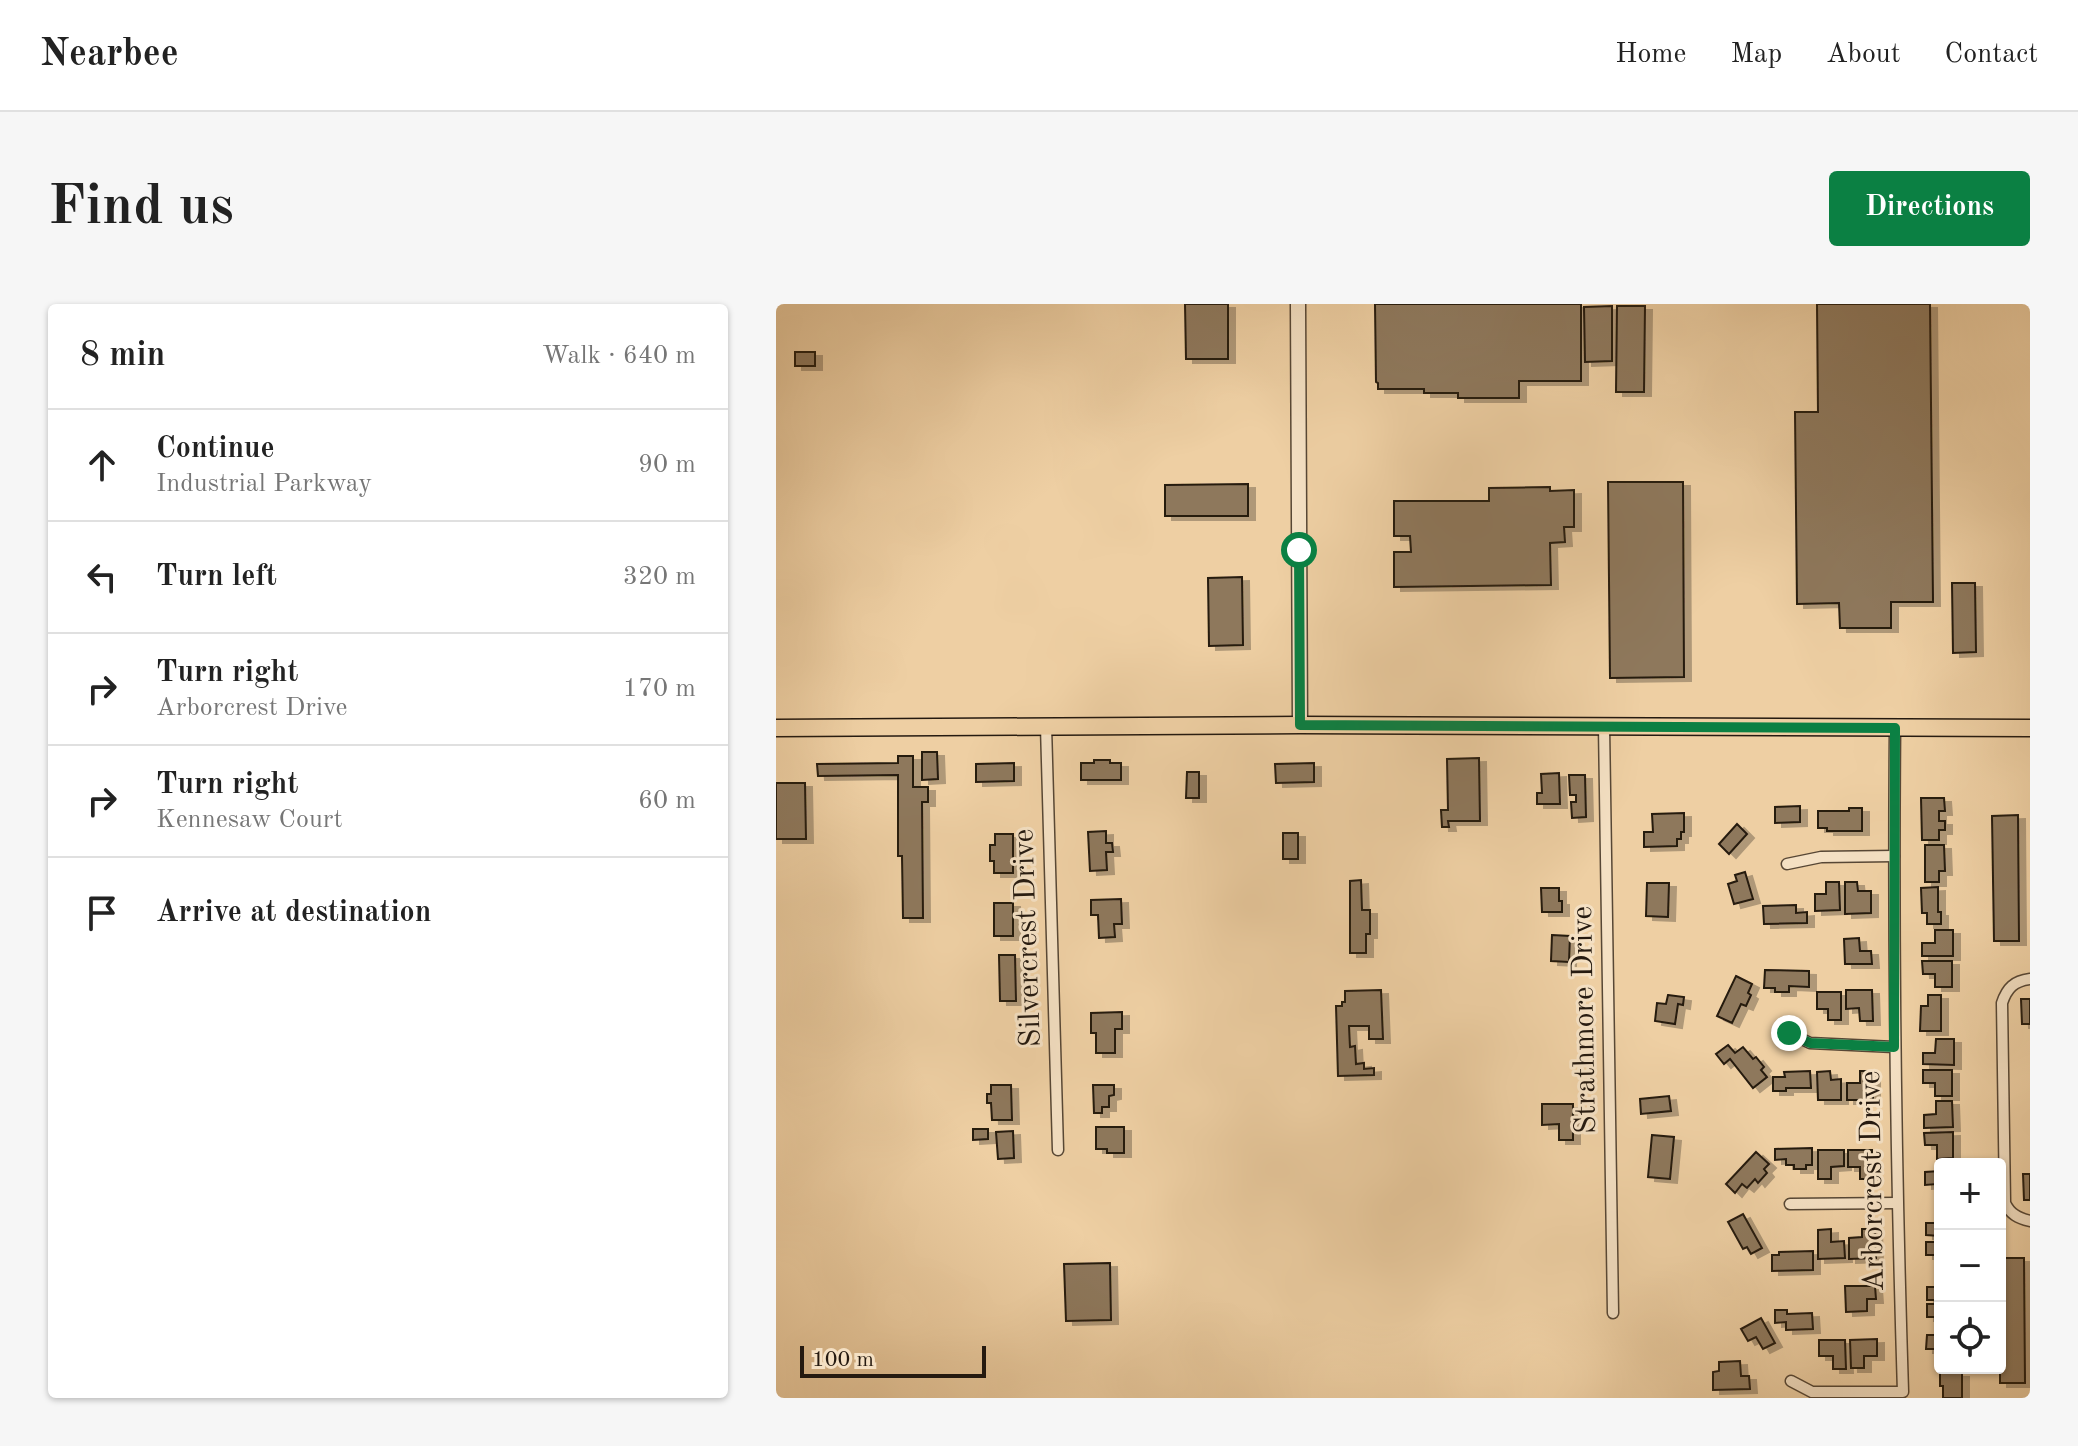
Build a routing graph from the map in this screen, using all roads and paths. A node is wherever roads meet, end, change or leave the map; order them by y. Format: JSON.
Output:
{"nodes":[{"id":1,"x":1298,"y":304,"type":"edge"},
{"id":2,"x":1300,"y":725,"type":"junction"},
{"id":3,"x":1046,"y":726,"type":"junction"},
{"id":4,"x":1604,"y":726,"type":"junction"},
{"id":5,"x":776,"y":728,"type":"edge"},
{"id":6,"x":1895,"y":728,"type":"junction"},
{"id":7,"x":2030,"y":728,"type":"edge"},
{"id":8,"x":1894,"y":856,"type":"junction"},
{"id":9,"x":1787,"y":864,"type":"dead end"},
{"id":10,"x":2030,"y":979,"type":"edge"},
{"id":11,"x":1789,"y":1033,"type":"dead end"},
{"id":12,"x":1894,"y":1047,"type":"junction"},
{"id":13,"x":1058,"y":1150,"type":"dead end"},
{"id":14,"x":1897,"y":1203,"type":"junction"},
{"id":15,"x":1790,"y":1204,"type":"dead end"},
{"id":16,"x":2030,"y":1221,"type":"edge"},
{"id":17,"x":1613,"y":1313,"type":"dead end"},
{"id":18,"x":1791,"y":1381,"type":"dead end"}],
"edges":[{"from":1,"to":2,"type":"street"},
{"from":2,"to":3,"type":"main road"},
{"from":2,"to":4,"type":"main road"},
{"from":3,"to":5,"type":"main road"},
{"from":3,"to":13,"type":"street","name":"Silvercrest Drive"},
{"from":4,"to":6,"type":"main road"},
{"from":4,"to":17,"type":"street","name":"Strathmore Drive"},
{"from":6,"to":7,"type":"main road"},
{"from":6,"to":8,"type":"street","name":"Arborcrest Drive"},
{"from":8,"to":9,"type":"street"},
{"from":8,"to":12,"type":"street","name":"Arborcrest Drive"},
{"from":10,"to":16,"type":"street"},
{"from":11,"to":12,"type":"street"},
{"from":12,"to":14,"type":"street","name":"Arborcrest Drive"},
{"from":14,"to":15,"type":"street"},
{"from":14,"to":18,"type":"street","name":"Arborcrest Drive"}]}
